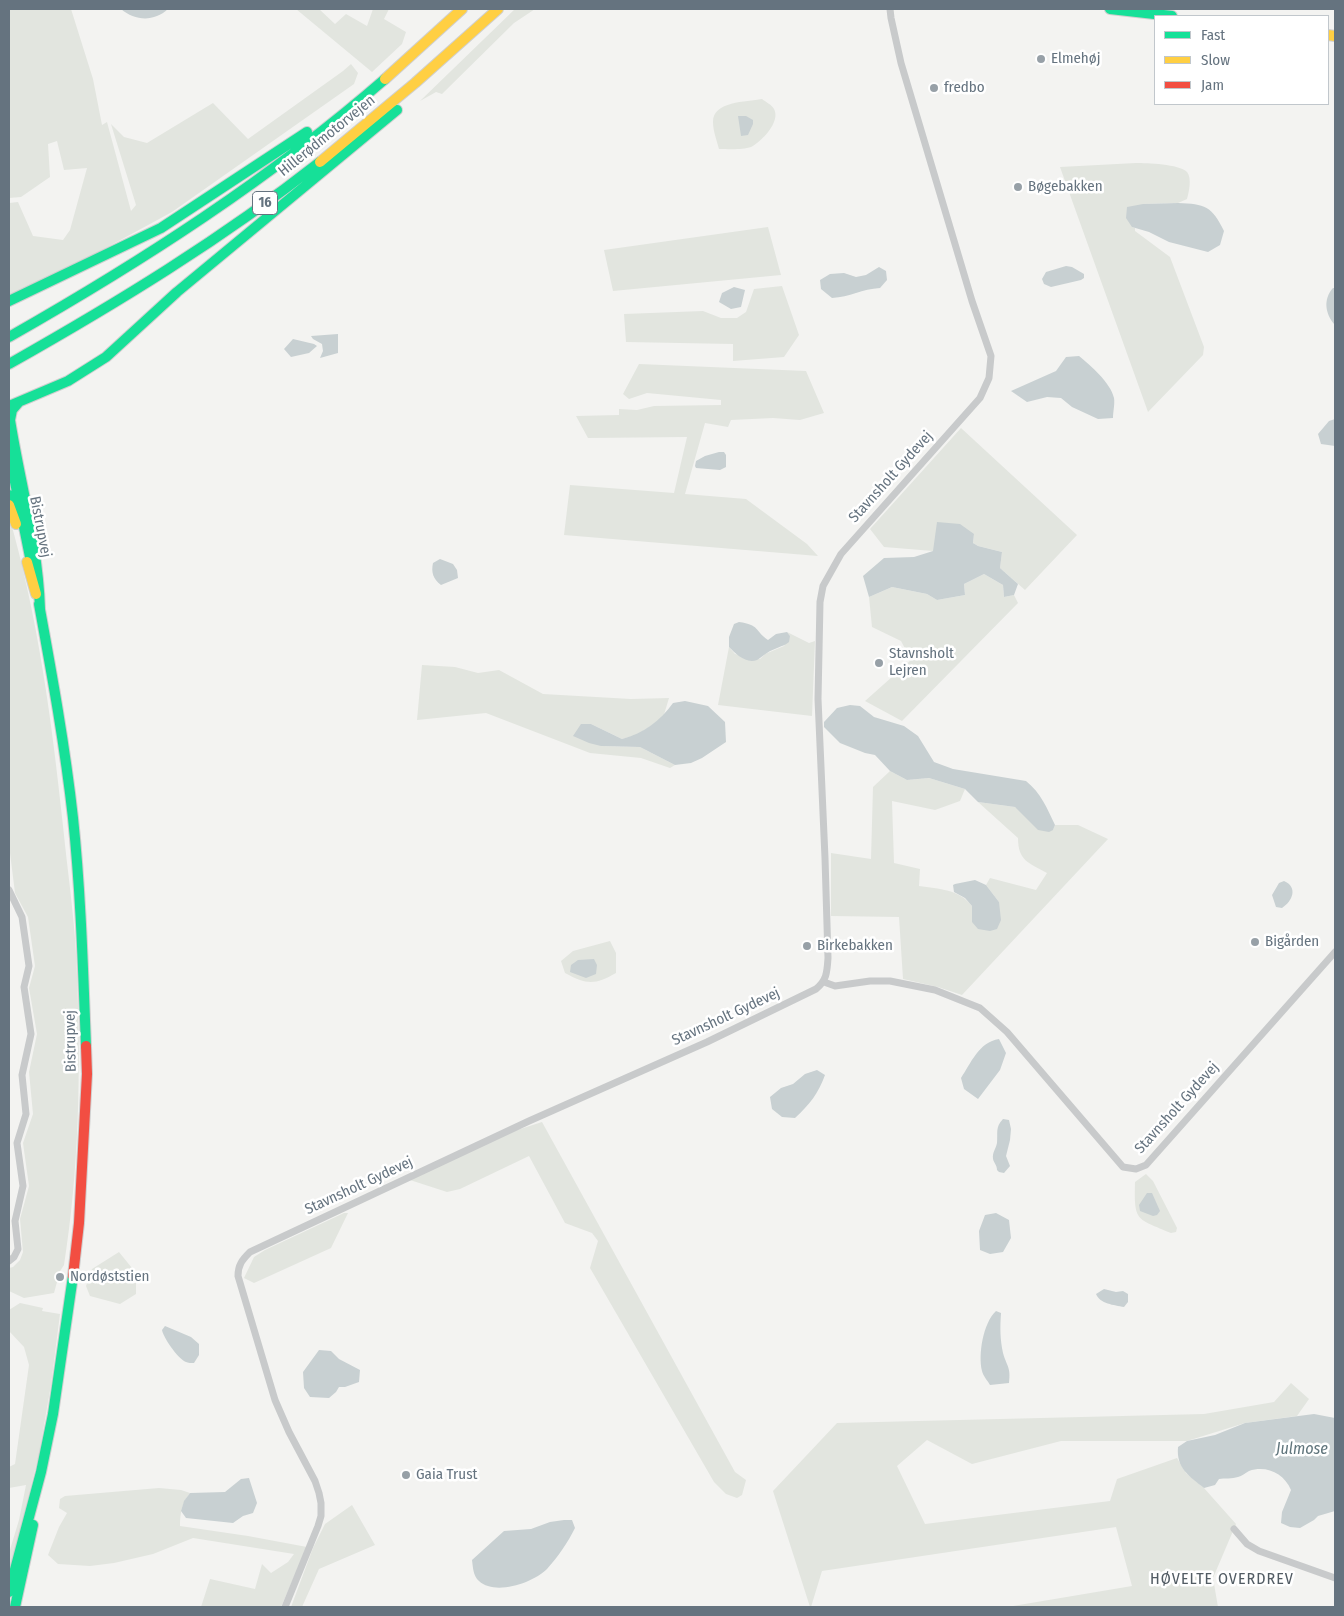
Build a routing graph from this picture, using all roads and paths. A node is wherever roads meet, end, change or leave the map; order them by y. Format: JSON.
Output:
{"nodes":[{"id":1,"x":462,"y":9,"type":"edge"},
{"id":2,"x":498,"y":9,"type":"edge"},
{"id":3,"x":890,"y":9,"type":"edge"},
{"id":4,"x":1110,"y":9,"type":"edge"},
{"id":5,"x":1163,"y":15,"type":"edge"},
{"id":6,"x":436,"y":66,"type":"junction"},
{"id":7,"x":349,"y":109,"type":"junction"},
{"id":8,"x":9,"y":301,"type":"edge"},
{"id":9,"x":9,"y":337,"type":"edge"},
{"id":10,"x":9,"y":364,"type":"edge"},
{"id":11,"x":14,"y":405,"type":"edge"},
{"id":12,"x":9,"y":452,"type":"edge"},
{"id":13,"x":9,"y":495,"type":"edge"},
{"id":14,"x":9,"y":504,"type":"edge"},
{"id":15,"x":16,"y":524,"type":"junction"},
{"id":16,"x":40,"y":609,"type":"junction"},
{"id":17,"x":9,"y":890,"type":"edge"},
{"id":18,"x":1335,"y":952,"type":"edge"},
{"id":19,"x":824,"y":982,"type":"junction"},
{"id":20,"x":9,"y":1261,"type":"edge"},
{"id":21,"x":41,"y":1472,"type":"junction"},
{"id":22,"x":1234,"y":1529,"type":"dead end"},
{"id":23,"x":1335,"y":1578,"type":"edge"},
{"id":24,"x":9,"y":1592,"type":"edge"},
{"id":25,"x":15,"y":1607,"type":"edge"},
{"id":26,"x":285,"y":1607,"type":"edge"}],
"edges":[{"from":1,"to":7,"type":"main road","name":"Hillerødmotorvejen","number":"16"},
{"from":2,"to":6,"type":"main road","name":"Hillerødmotorvejen","number":"16"},
{"from":3,"to":19,"type":"street","name":"Stavnsholt Gydevej"},
{"from":4,"to":5,"type":"main road"},
{"from":6,"to":10,"type":"main road","name":"Hillerødmotorvejen","number":"16"},
{"from":6,"to":11,"type":"main road"},
{"from":7,"to":8,"type":"main road"},
{"from":7,"to":9,"type":"main road","name":"Hillerødmotorvejen","number":"16"},
{"from":11,"to":16,"type":"main road"},
{"from":12,"to":16,"type":"main road","name":"Bistrupvej"},
{"from":13,"to":15,"type":"main road","name":"Bistrupvej"},
{"from":14,"to":15,"type":"main road"},
{"from":15,"to":16,"type":"main road","name":"Bistrupvej"},
{"from":16,"to":21,"type":"main road","name":"Bistrupvej"},
{"from":17,"to":20,"type":"street"},
{"from":18,"to":19,"type":"street","name":"Stavnsholt Gydevej"},
{"from":19,"to":26,"type":"street","name":"Stavnsholt Gydevej"},
{"from":21,"to":24,"type":"main road","name":"Bistrupvej"},
{"from":21,"to":25,"type":"main road","name":"Bistrupvej"},
{"from":22,"to":23,"type":"street"}]}
